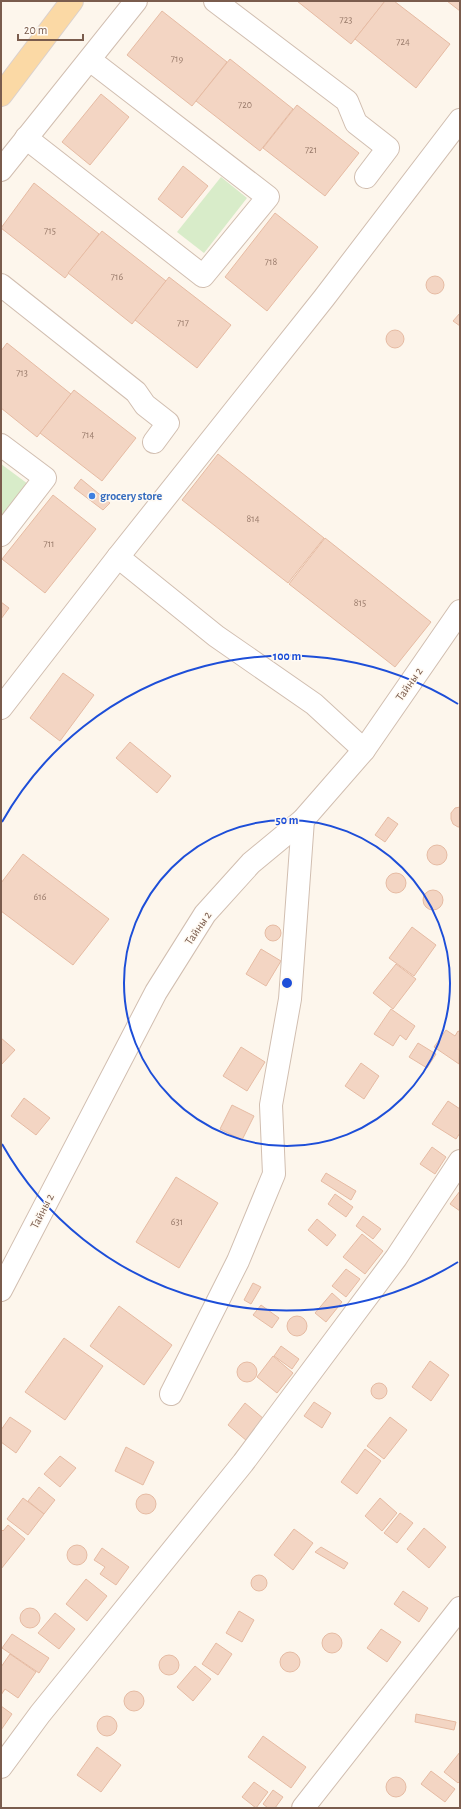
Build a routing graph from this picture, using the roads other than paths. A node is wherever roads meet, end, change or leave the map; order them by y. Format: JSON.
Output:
{"nodes":[{"id":1,"x":72,"y":1,"type":"edge"},
{"id":2,"x":136,"y":1,"type":"edge"},
{"id":3,"x":215,"y":1,"type":"edge"},
{"id":4,"x":90,"y":60,"type":"junction"},
{"id":5,"x":1,"y":95,"type":"edge"},
{"id":6,"x":460,"y":120,"type":"edge"},
{"id":7,"x":26,"y":138,"type":"junction"},
{"id":8,"x":1,"y":170,"type":"edge"},
{"id":9,"x":366,"y":177,"type":"dead end"},
{"id":10,"x":1,"y":285,"type":"edge"},
{"id":11,"x":154,"y":442,"type":"dead end"},
{"id":12,"x":1,"y":445,"type":"edge"},
{"id":13,"x":1,"y":535,"type":"edge"},
{"id":14,"x":118,"y":556,"type":"junction"},
{"id":15,"x":460,"y":611,"type":"edge"},
{"id":16,"x":1,"y":708,"type":"edge"},
{"id":17,"x":364,"y":750,"type":"junction"},
{"id":18,"x":303,"y":820,"type":"junction"},
{"id":19,"x":460,"y":1161,"type":"edge"},
{"id":20,"x":1,"y":1290,"type":"edge"},
{"id":21,"x":171,"y":1394,"type":"dead end"},
{"id":22,"x":460,"y":1608,"type":"edge"},
{"id":23,"x":1,"y":1767,"type":"edge"},
{"id":24,"x":303,"y":1808,"type":"edge"}],
"edges":[{"from":1,"to":5,"type":"main road"},
{"from":2,"to":4,"type":"street"},
{"from":3,"to":9,"type":"street"},
{"from":4,"to":7,"type":"street"},
{"from":4,"to":7,"type":"street"},
{"from":6,"to":14,"type":"street"},
{"from":7,"to":8,"type":"street"},
{"from":10,"to":11,"type":"street"},
{"from":12,"to":13,"type":"street"},
{"from":14,"to":16,"type":"street"},
{"from":14,"to":17,"type":"street"},
{"from":15,"to":17,"type":"street","name":"Тайны 2"},
{"from":17,"to":18,"type":"street","name":"Тайны 2"},
{"from":18,"to":20,"type":"street","name":"Тайны 2"},
{"from":18,"to":21,"type":"street"},
{"from":19,"to":23,"type":"street"},
{"from":22,"to":24,"type":"street"}]}
